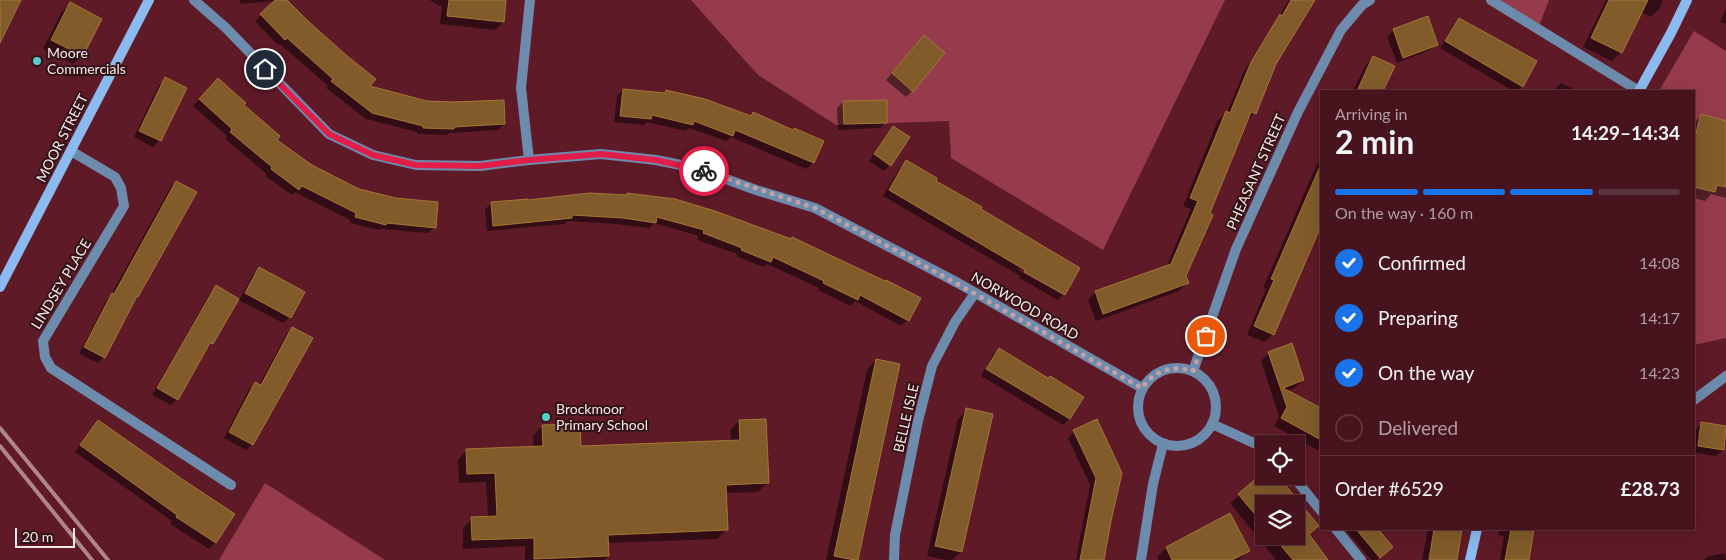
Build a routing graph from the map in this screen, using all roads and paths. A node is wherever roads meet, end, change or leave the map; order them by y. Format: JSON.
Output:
{"nodes":[{"id":1,"x":149,"y":0,"type":"edge"},
{"id":2,"x":194,"y":0,"type":"edge"},
{"id":3,"x":530,"y":0,"type":"edge"},
{"id":4,"x":1370,"y":0,"type":"edge"},
{"id":5,"x":1491,"y":0,"type":"edge"},
{"id":6,"x":1687,"y":0,"type":"edge"},
{"id":7,"x":1637,"y":90,"type":"edge"},
{"id":8,"x":1640,"y":90,"type":"edge"},
{"id":9,"x":71,"y":152,"type":"junction"},
{"id":10,"x":529,"y":160,"type":"junction"},
{"id":11,"x":0,"y":287,"type":"edge"},
{"id":12,"x":975,"y":293,"type":"junction"},
{"id":13,"x":1193,"y":371,"type":"junction"},
{"id":14,"x":1726,"y":376,"type":"edge"},
{"id":15,"x":1142,"y":388,"type":"junction"},
{"id":16,"x":1695,"y":399,"type":"edge"},
{"id":17,"x":1212,"y":424,"type":"junction"},
{"id":18,"x":1163,"y":444,"type":"junction"},
{"id":19,"x":1255,"y":444,"type":"edge"},
{"id":20,"x":231,"y":485,"type":"dead end"},
{"id":21,"x":1300,"y":485,"type":"edge"},
{"id":22,"x":1320,"y":510,"type":"edge"},
{"id":23,"x":1337,"y":530,"type":"edge"},
{"id":24,"x":1477,"y":530,"type":"edge"},
{"id":25,"x":894,"y":560,"type":"edge"},
{"id":26,"x":1141,"y":560,"type":"edge"},
{"id":27,"x":1361,"y":560,"type":"edge"},
{"id":28,"x":1470,"y":560,"type":"edge"}],
"edges":[{"from":1,"to":9,"type":"street","name":"MOOR STREET"},
{"from":2,"to":10,"type":"street","name":"NORWOOD ROAD"},
{"from":3,"to":10,"type":"street"},
{"from":4,"to":13,"type":"street","name":"PHEASANT STREET"},
{"from":5,"to":7,"type":"street"},
{"from":6,"to":8,"type":"street"},
{"from":9,"to":11,"type":"street","name":"MOOR STREET"},
{"from":9,"to":20,"type":"street","name":"LINDSEY PLACE"},
{"from":10,"to":12,"type":"street","name":"NORWOOD ROAD"},
{"from":12,"to":15,"type":"street","name":"NORWOOD ROAD"},
{"from":12,"to":25,"type":"street","name":"BELLE ISLE"},
{"from":13,"to":15,"type":"street"},
{"from":13,"to":17,"type":"street"},
{"from":14,"to":16,"type":"street"},
{"from":15,"to":18,"type":"street"},
{"from":17,"to":18,"type":"street"},
{"from":17,"to":19,"type":"street"},
{"from":18,"to":26,"type":"street"},
{"from":21,"to":22,"type":"street"},
{"from":23,"to":27,"type":"street"},
{"from":24,"to":28,"type":"street"}]}
